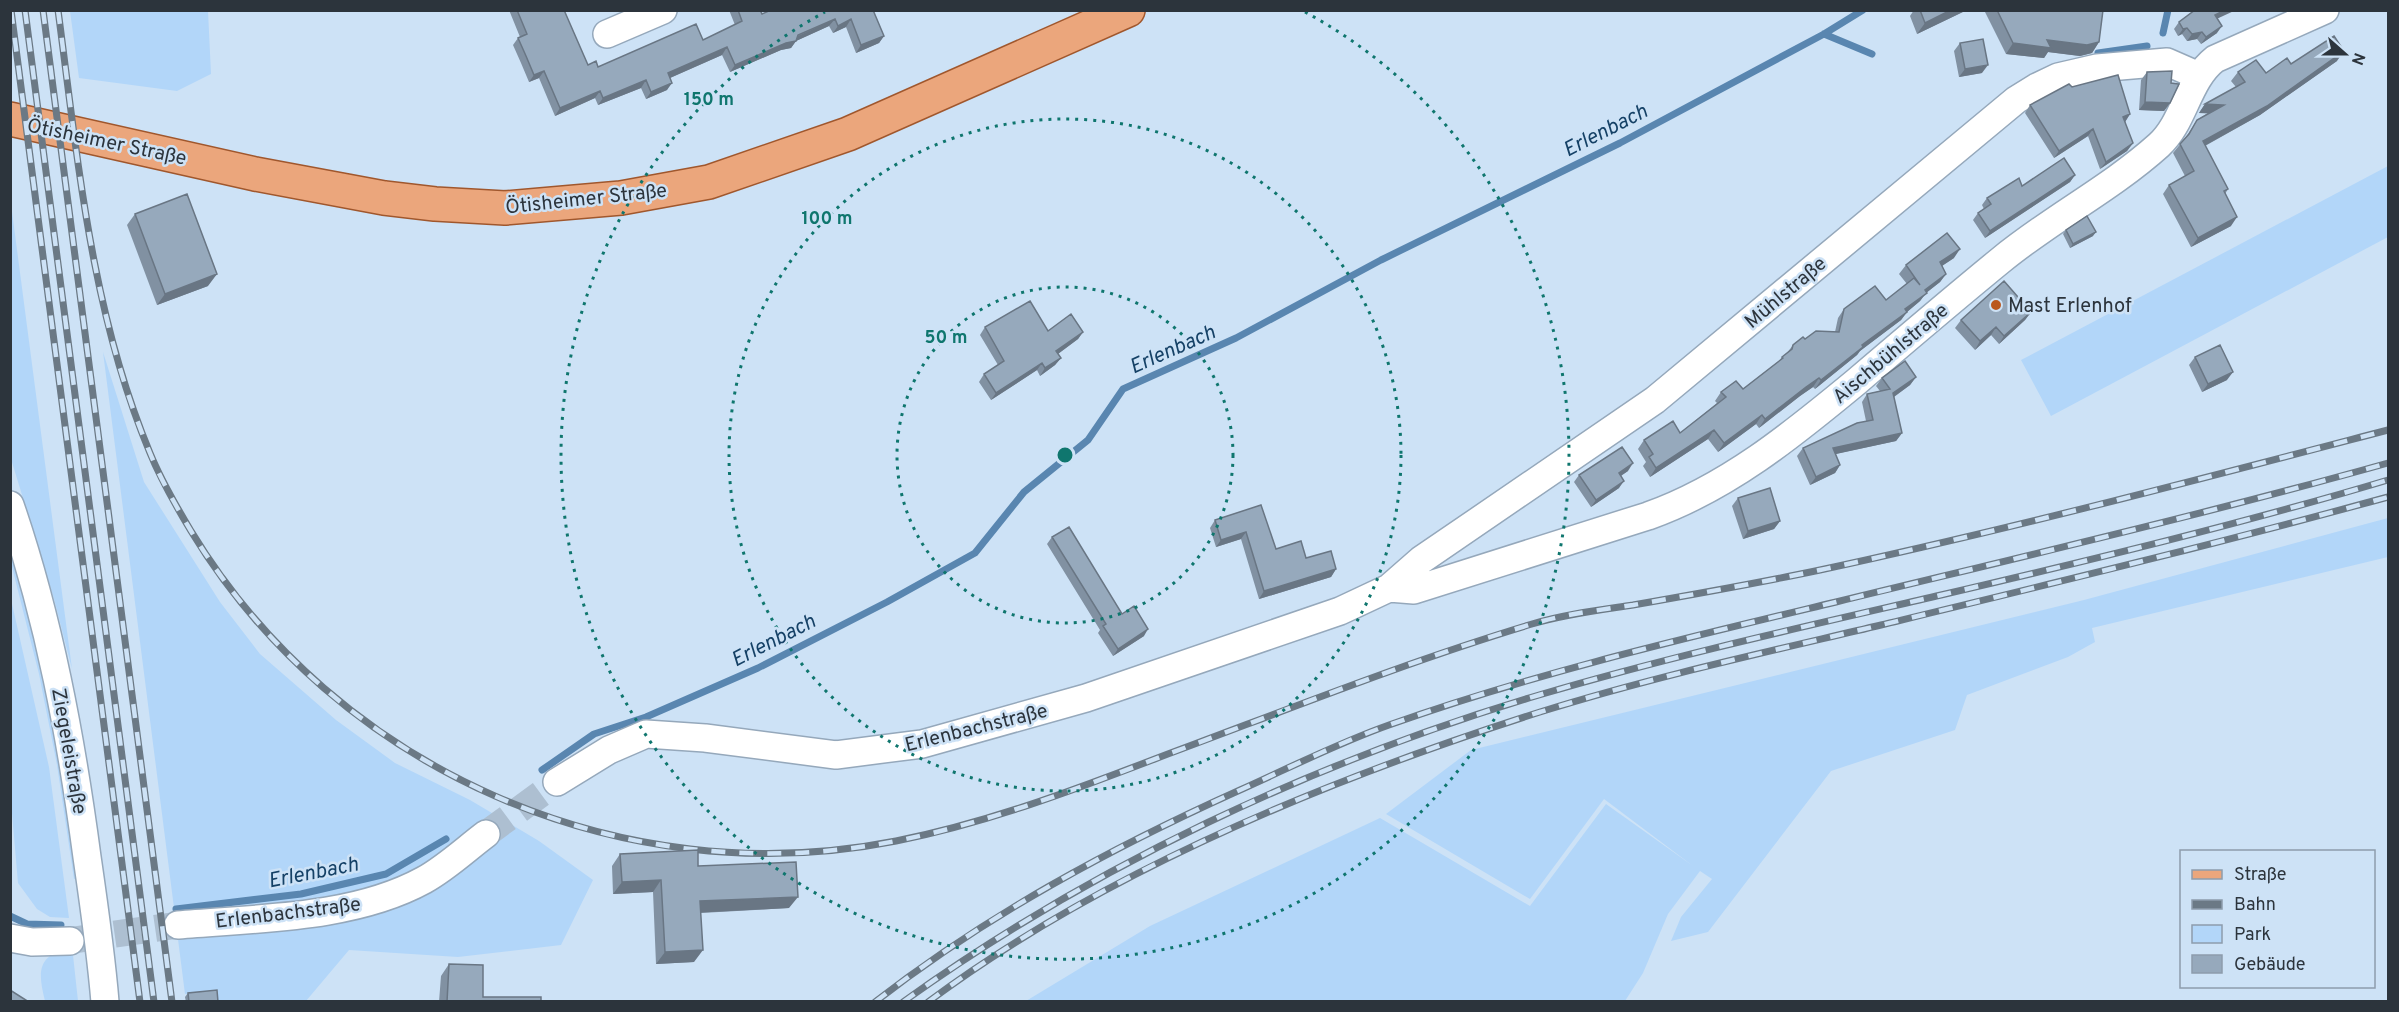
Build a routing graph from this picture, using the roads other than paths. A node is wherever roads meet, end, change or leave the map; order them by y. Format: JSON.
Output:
{"nodes":[{"id":1,"x":663,"y":10,"type":"edge"},
{"id":2,"x":2325,"y":10,"type":"edge"},
{"id":3,"x":1119,"y":12,"type":"edge"},
{"id":4,"x":1076,"y":21,"type":"edge"},
{"id":5,"x":607,"y":34,"type":"dead end"},
{"id":6,"x":2199,"y":76,"type":"junction"},
{"id":7,"x":13,"y":121,"type":"edge"},
{"id":8,"x":10,"y":505,"type":"edge"},
{"id":9,"x":1389,"y":588,"type":"junction"},
{"id":10,"x":557,"y":782,"type":"tunnel mouth"},
{"id":11,"x":486,"y":834,"type":"tunnel mouth"},
{"id":12,"x":178,"y":925,"type":"tunnel mouth"},
{"id":13,"x":10,"y":938,"type":"edge"},
{"id":14,"x":70,"y":941,"type":"tunnel mouth"},
{"id":15,"x":105,"y":1002,"type":"edge"}],
"edges":[{"from":1,"to":5,"type":"street"},
{"from":2,"to":6,"type":"street","name":"Aischbühlstraße"},
{"from":3,"to":4,"type":"main road","name":"Ötisheimer Straße"},
{"from":4,"to":7,"type":"main road","name":"Ötisheimer Straße"},
{"from":6,"to":9,"type":"street","name":"Aischbühlstraße"},
{"from":6,"to":9,"type":"street","name":"Mühlstraße"},
{"from":8,"to":15,"type":"street","name":"Ziegeleistraße"},
{"from":9,"to":10,"type":"street","name":"Erlenbachstraße"},
{"from":11,"to":12,"type":"street","name":"Erlenbachstraße"},
{"from":13,"to":14,"type":"street"}]}
